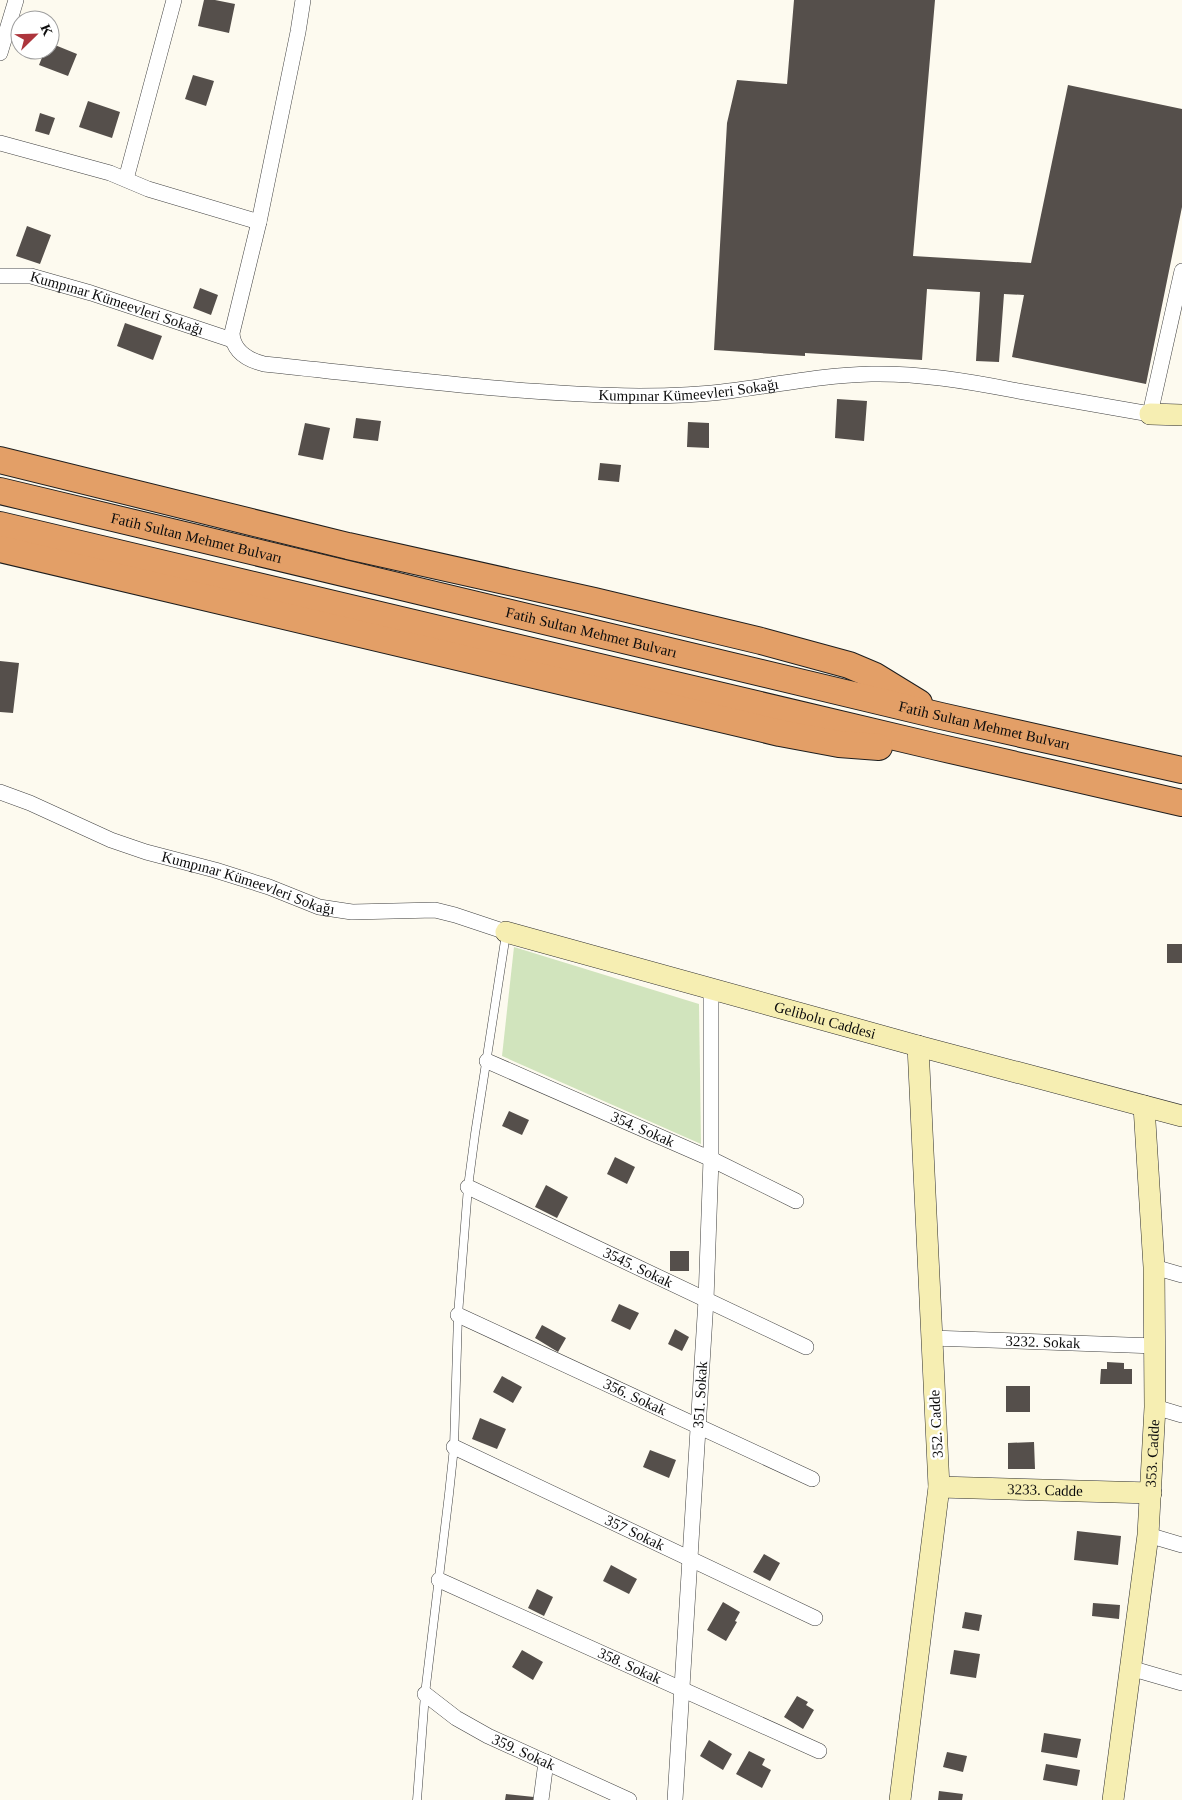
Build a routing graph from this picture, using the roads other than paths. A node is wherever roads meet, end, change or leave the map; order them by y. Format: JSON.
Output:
{"nodes":[{"id":1,"x":16,"y":0,"type":"edge"},
{"id":2,"x":174,"y":0,"type":"edge"},
{"id":3,"x":303,"y":0,"type":"edge"},
{"id":4,"x":0,"y":53,"type":"edge"},
{"id":5,"x":0,"y":144,"type":"edge"},
{"id":6,"x":126,"y":179,"type":"junction"},
{"id":7,"x":258,"y":222,"type":"junction"},
{"id":8,"x":1182,"y":271,"type":"edge"},
{"id":9,"x":0,"y":276,"type":"edge"},
{"id":10,"x":232,"y":340,"type":"junction"},
{"id":11,"x":1150,"y":414,"type":"junction"},
{"id":12,"x":1182,"y":415,"type":"edge"},
{"id":13,"x":0,"y":460,"type":"edge"},
{"id":14,"x":0,"y":491,"type":"edge"},
{"id":15,"x":0,"y":525,"type":"edge"},
{"id":16,"x":0,"y":549,"type":"edge"},
{"id":17,"x":941,"y":716,"type":"junction"},
{"id":18,"x":933,"y":746,"type":"junction"},
{"id":19,"x":1182,"y":770,"type":"edge"},
{"id":20,"x":0,"y":792,"type":"edge"},
{"id":21,"x":1156,"y":797,"type":"junction"},
{"id":22,"x":1182,"y":803,"type":"edge"},
{"id":23,"x":1182,"y":814,"type":"edge"},
{"id":24,"x":506,"y":932,"type":"junction"},
{"id":25,"x":712,"y":990,"type":"junction"},
{"id":26,"x":918,"y":1046,"type":"junction"},
{"id":27,"x":486,"y":1061,"type":"junction"},
{"id":28,"x":1144,"y":1106,"type":"junction"},
{"id":29,"x":1181,"y":1115,"type":"edge"},
{"id":30,"x":711,"y":1159,"type":"junction"},
{"id":31,"x":468,"y":1187,"type":"junction"},
{"id":32,"x":796,"y":1201,"type":"dead end"},
{"id":33,"x":1154,"y":1267,"type":"junction"},
{"id":34,"x":1182,"y":1275,"type":"edge"},
{"id":35,"x":706,"y":1300,"type":"junction"},
{"id":36,"x":458,"y":1315,"type":"junction"},
{"id":37,"x":931,"y":1338,"type":"junction"},
{"id":38,"x":1156,"y":1346,"type":"junction"},
{"id":39,"x":806,"y":1347,"type":"dead end"},
{"id":40,"x":1155,"y":1407,"type":"junction"},
{"id":41,"x":1182,"y":1415,"type":"edge"},
{"id":42,"x":698,"y":1426,"type":"junction"},
{"id":43,"x":454,"y":1447,"type":"junction"},
{"id":44,"x":812,"y":1479,"type":"dead end"},
{"id":45,"x":939,"y":1487,"type":"junction"},
{"id":46,"x":1151,"y":1493,"type":"junction"},
{"id":47,"x":1148,"y":1535,"type":"junction"},
{"id":48,"x":1182,"y":1545,"type":"edge"},
{"id":49,"x":691,"y":1558,"type":"junction"},
{"id":50,"x":439,"y":1580,"type":"junction"},
{"id":51,"x":815,"y":1618,"type":"dead end"},
{"id":52,"x":1130,"y":1668,"type":"junction"},
{"id":53,"x":1182,"y":1683,"type":"edge"},
{"id":54,"x":683,"y":1689,"type":"junction"},
{"id":55,"x":425,"y":1694,"type":"junction"},
{"id":56,"x":819,"y":1751,"type":"dead end"},
{"id":57,"x":546,"y":1762,"type":"junction"},
{"id":58,"x":417,"y":1800,"type":"edge"},
{"id":59,"x":541,"y":1800,"type":"edge"},
{"id":60,"x":629,"y":1800,"type":"edge"},
{"id":61,"x":675,"y":1800,"type":"edge"},
{"id":62,"x":900,"y":1800,"type":"edge"},
{"id":63,"x":1113,"y":1800,"type":"edge"}],
"edges":[{"from":1,"to":4,"type":"street"},
{"from":2,"to":6,"type":"street"},
{"from":3,"to":7,"type":"street"},
{"from":5,"to":6,"type":"street"},
{"from":6,"to":7,"type":"street"},
{"from":7,"to":10,"type":"street"},
{"from":8,"to":11,"type":"street"},
{"from":9,"to":10,"type":"street","name":"Kumpınar Kümeevleri Sokağı"},
{"from":10,"to":11,"type":"street","name":"Kumpınar Kümeevleri Sokağı"},
{"from":11,"to":12,"type":"street"},
{"from":13,"to":17,"type":"highway"},
{"from":14,"to":17,"type":"highway","name":"Fatih Sultan Mehmet Bulvarı"},
{"from":15,"to":18,"type":"highway","name":"Fatih Sultan Mehmet Bulvarı"},
{"from":16,"to":18,"type":"highway"},
{"from":17,"to":19,"type":"highway","name":"Fatih Sultan Mehmet Bulvarı"},
{"from":18,"to":21,"type":"highway","name":"Fatih Sultan Mehmet Bulvarı"},
{"from":20,"to":24,"type":"street","name":"Kumpınar Kümeevleri Sokağı"},
{"from":21,"to":22,"type":"highway","name":"Fatih Sultan Mehmet Bulvarı"},
{"from":21,"to":23,"type":"street"},
{"from":24,"to":25,"type":"street","name":"Gelibolu Caddesi"},
{"from":24,"to":27,"type":"lane"},
{"from":25,"to":26,"type":"street","name":"Gelibolu Caddesi"},
{"from":25,"to":30,"type":"street","name":"351. Sokak"},
{"from":26,"to":28,"type":"street","name":"Gelibolu Caddesi"},
{"from":26,"to":37,"type":"street","name":"352. Cadde"},
{"from":27,"to":30,"type":"street","name":"354. Sokak"},
{"from":27,"to":31,"type":"lane"},
{"from":28,"to":29,"type":"street","name":"Gelibolu Caddesi"},
{"from":28,"to":33,"type":"street","name":"353. Cadde"},
{"from":30,"to":32,"type":"street","name":"354. Sokak"},
{"from":30,"to":35,"type":"street","name":"351. Sokak"},
{"from":31,"to":35,"type":"street","name":"3545. Sokak"},
{"from":31,"to":36,"type":"lane"},
{"from":33,"to":34,"type":"street"},
{"from":33,"to":38,"type":"street","name":"353. Cadde"},
{"from":35,"to":39,"type":"street","name":"3545. Sokak"},
{"from":35,"to":42,"type":"street","name":"351. Sokak"},
{"from":36,"to":42,"type":"street","name":"356. Sokak"},
{"from":36,"to":43,"type":"lane"},
{"from":37,"to":38,"type":"street","name":"3232. Sokak"},
{"from":37,"to":45,"type":"street","name":"352. Cadde"},
{"from":38,"to":40,"type":"street","name":"353. Cadde"},
{"from":40,"to":41,"type":"street"},
{"from":40,"to":46,"type":"street","name":"353. Cadde"},
{"from":42,"to":44,"type":"street","name":"356. Sokak"},
{"from":42,"to":49,"type":"street","name":"351. Sokak"},
{"from":43,"to":49,"type":"street","name":"357 Sokak"},
{"from":43,"to":50,"type":"lane"},
{"from":45,"to":46,"type":"street","name":"3233. Cadde"},
{"from":45,"to":62,"type":"street","name":"352. Cadde"},
{"from":46,"to":47,"type":"street","name":"353. Cadde"},
{"from":47,"to":48,"type":"street"},
{"from":47,"to":52,"type":"street","name":"353. Cadde"},
{"from":49,"to":51,"type":"street","name":"357 Sokak"},
{"from":49,"to":54,"type":"street","name":"351. Sokak"},
{"from":50,"to":54,"type":"street","name":"358. Sokak"},
{"from":50,"to":55,"type":"lane"},
{"from":52,"to":53,"type":"street"},
{"from":52,"to":63,"type":"street","name":"353. Cadde"},
{"from":54,"to":56,"type":"street","name":"358. Sokak"},
{"from":54,"to":61,"type":"street","name":"351. Sokak"},
{"from":55,"to":57,"type":"street","name":"359. Sokak"},
{"from":55,"to":58,"type":"lane"},
{"from":57,"to":59,"type":"street"},
{"from":57,"to":60,"type":"street","name":"359. Sokak"}]}
